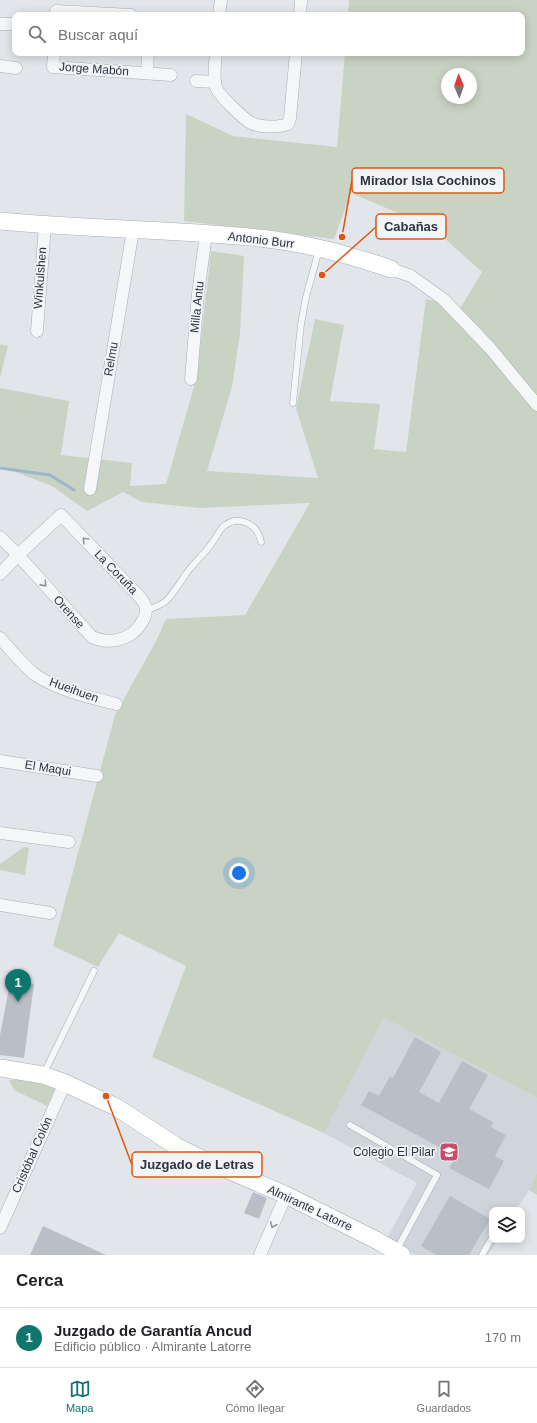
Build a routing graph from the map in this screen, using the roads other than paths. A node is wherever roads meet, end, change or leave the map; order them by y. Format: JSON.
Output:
{"nodes":[{"id":1,"x":221,"y":0,"type":"edge"},
{"id":2,"x":301,"y":0,"type":"edge"},
{"id":3,"x":56,"y":9,"type":"edge"},
{"id":4,"x":81,"y":12,"type":"edge"},
{"id":5,"x":219,"y":12,"type":"edge"},
{"id":6,"x":300,"y":12,"type":"edge"},
{"id":7,"x":0,"y":24,"type":"edge"},
{"id":8,"x":12,"y":24,"type":"edge"},
{"id":9,"x":54,"y":56,"type":"edge"},
{"id":10,"x":148,"y":56,"type":"edge"},
{"id":11,"x":216,"y":56,"type":"edge"},
{"id":12,"x":296,"y":56,"type":"edge"},
{"id":13,"x":0,"y":66,"type":"edge"},
{"id":14,"x":16,"y":68,"type":"dead end"},
{"id":15,"x":147,"y":72,"type":"junction"},
{"id":16,"x":171,"y":74,"type":"dead end"},
{"id":17,"x":196,"y":81,"type":"dead end"},
{"id":18,"x":215,"y":82,"type":"junction"},
{"id":19,"x":0,"y":221,"type":"edge"},
{"id":20,"x":45,"y":225,"type":"junction"},
{"id":21,"x":133,"y":230,"type":"junction"},
{"id":22,"x":206,"y":234,"type":"junction"},
{"id":23,"x":320,"y":248,"type":"junction"},
{"id":24,"x":391,"y":269,"type":"joint"},
{"id":25,"x":37,"y":331,"type":"dead end"},
{"id":26,"x":191,"y":379,"type":"dead end"},
{"id":27,"x":293,"y":403,"type":"dead end"},
{"id":28,"x":537,"y":405,"type":"edge"},
{"id":29,"x":90,"y":489,"type":"dead end"},
{"id":30,"x":0,"y":537,"type":"edge"},
{"id":31,"x":261,"y":542,"type":"dead end"},
{"id":32,"x":18,"y":555,"type":"junction"},
{"id":33,"x":0,"y":574,"type":"edge"},
{"id":34,"x":146,"y":610,"type":"junction"},
{"id":35,"x":0,"y":638,"type":"edge"},
{"id":36,"x":116,"y":704,"type":"dead end"},
{"id":37,"x":0,"y":760,"type":"edge"},
{"id":38,"x":97,"y":776,"type":"dead end"},
{"id":39,"x":0,"y":833,"type":"edge"},
{"id":40,"x":69,"y":842,"type":"dead end"},
{"id":41,"x":0,"y":905,"type":"edge"},
{"id":42,"x":50,"y":913,"type":"dead end"},
{"id":43,"x":94,"y":971,"type":"dead end"},
{"id":44,"x":0,"y":1068,"type":"edge"},
{"id":45,"x":44,"y":1075,"type":"junction"},
{"id":46,"x":65,"y":1083,"type":"junction"},
{"id":47,"x":350,"y":1125,"type":"dead end"},
{"id":48,"x":286,"y":1195,"type":"junction"},
{"id":49,"x":0,"y":1228,"type":"edge"},
{"id":50,"x":489,"y":1243,"type":"edge"},
{"id":51,"x":399,"y":1253,"type":"edge"},
{"id":52,"x":260,"y":1255,"type":"edge"},
{"id":53,"x":482,"y":1255,"type":"edge"}],
"edges":[{"from":1,"to":5,"type":"street"},
{"from":2,"to":6,"type":"street"},
{"from":3,"to":4,"type":"street"},
{"from":7,"to":8,"type":"street"},
{"from":9,"to":15,"type":"street","name":"Jorge Mabón"},
{"from":10,"to":15,"type":"street","name":"Jorge Mabón"},
{"from":11,"to":18,"type":"street"},
{"from":12,"to":18,"type":"street"},
{"from":13,"to":14,"type":"street"},
{"from":15,"to":16,"type":"street","name":"Jorge Mabón"},
{"from":17,"to":18,"type":"street"},
{"from":19,"to":20,"type":"main road","name":"Antonio Burr"},
{"from":20,"to":21,"type":"main road","name":"Antonio Burr"},
{"from":20,"to":25,"type":"street","name":"Winkulshen"},
{"from":21,"to":22,"type":"main road","name":"Antonio Burr"},
{"from":21,"to":29,"type":"street","name":"Relmu"},
{"from":22,"to":23,"type":"main road","name":"Antonio Burr"},
{"from":22,"to":26,"type":"street","name":"Milla Antu"},
{"from":23,"to":24,"type":"main road","name":"Antonio Burr"},
{"from":23,"to":27,"type":"lane"},
{"from":24,"to":28,"type":"street","name":"Antonio Burr"},
{"from":30,"to":32,"type":"street","name":"Orense"},
{"from":31,"to":34,"type":"lane"},
{"from":32,"to":33,"type":"street"},
{"from":32,"to":34,"type":"street","name":"Orense","one_way":true},
{"from":34,"to":32,"type":"street","name":"La Coruña","one_way":true},
{"from":35,"to":36,"type":"street","name":"Hueihuen"},
{"from":37,"to":38,"type":"street","name":"El Maqui"},
{"from":39,"to":40,"type":"street"},
{"from":41,"to":42,"type":"street"},
{"from":43,"to":45,"type":"lane"},
{"from":44,"to":45,"type":"main road","name":"Almirante Latorre"},
{"from":45,"to":46,"type":"main road","name":"Almirante Latorre"},
{"from":46,"to":48,"type":"main road","name":"Almirante Latorre"},
{"from":46,"to":49,"type":"street","name":"Cristóbal Colón"},
{"from":47,"to":51,"type":"lane"},
{"from":48,"to":51,"type":"main road","name":"Almirante Latorre"},
{"from":48,"to":52,"type":"street","one_way":true},
{"from":50,"to":53,"type":"lane"}]}
